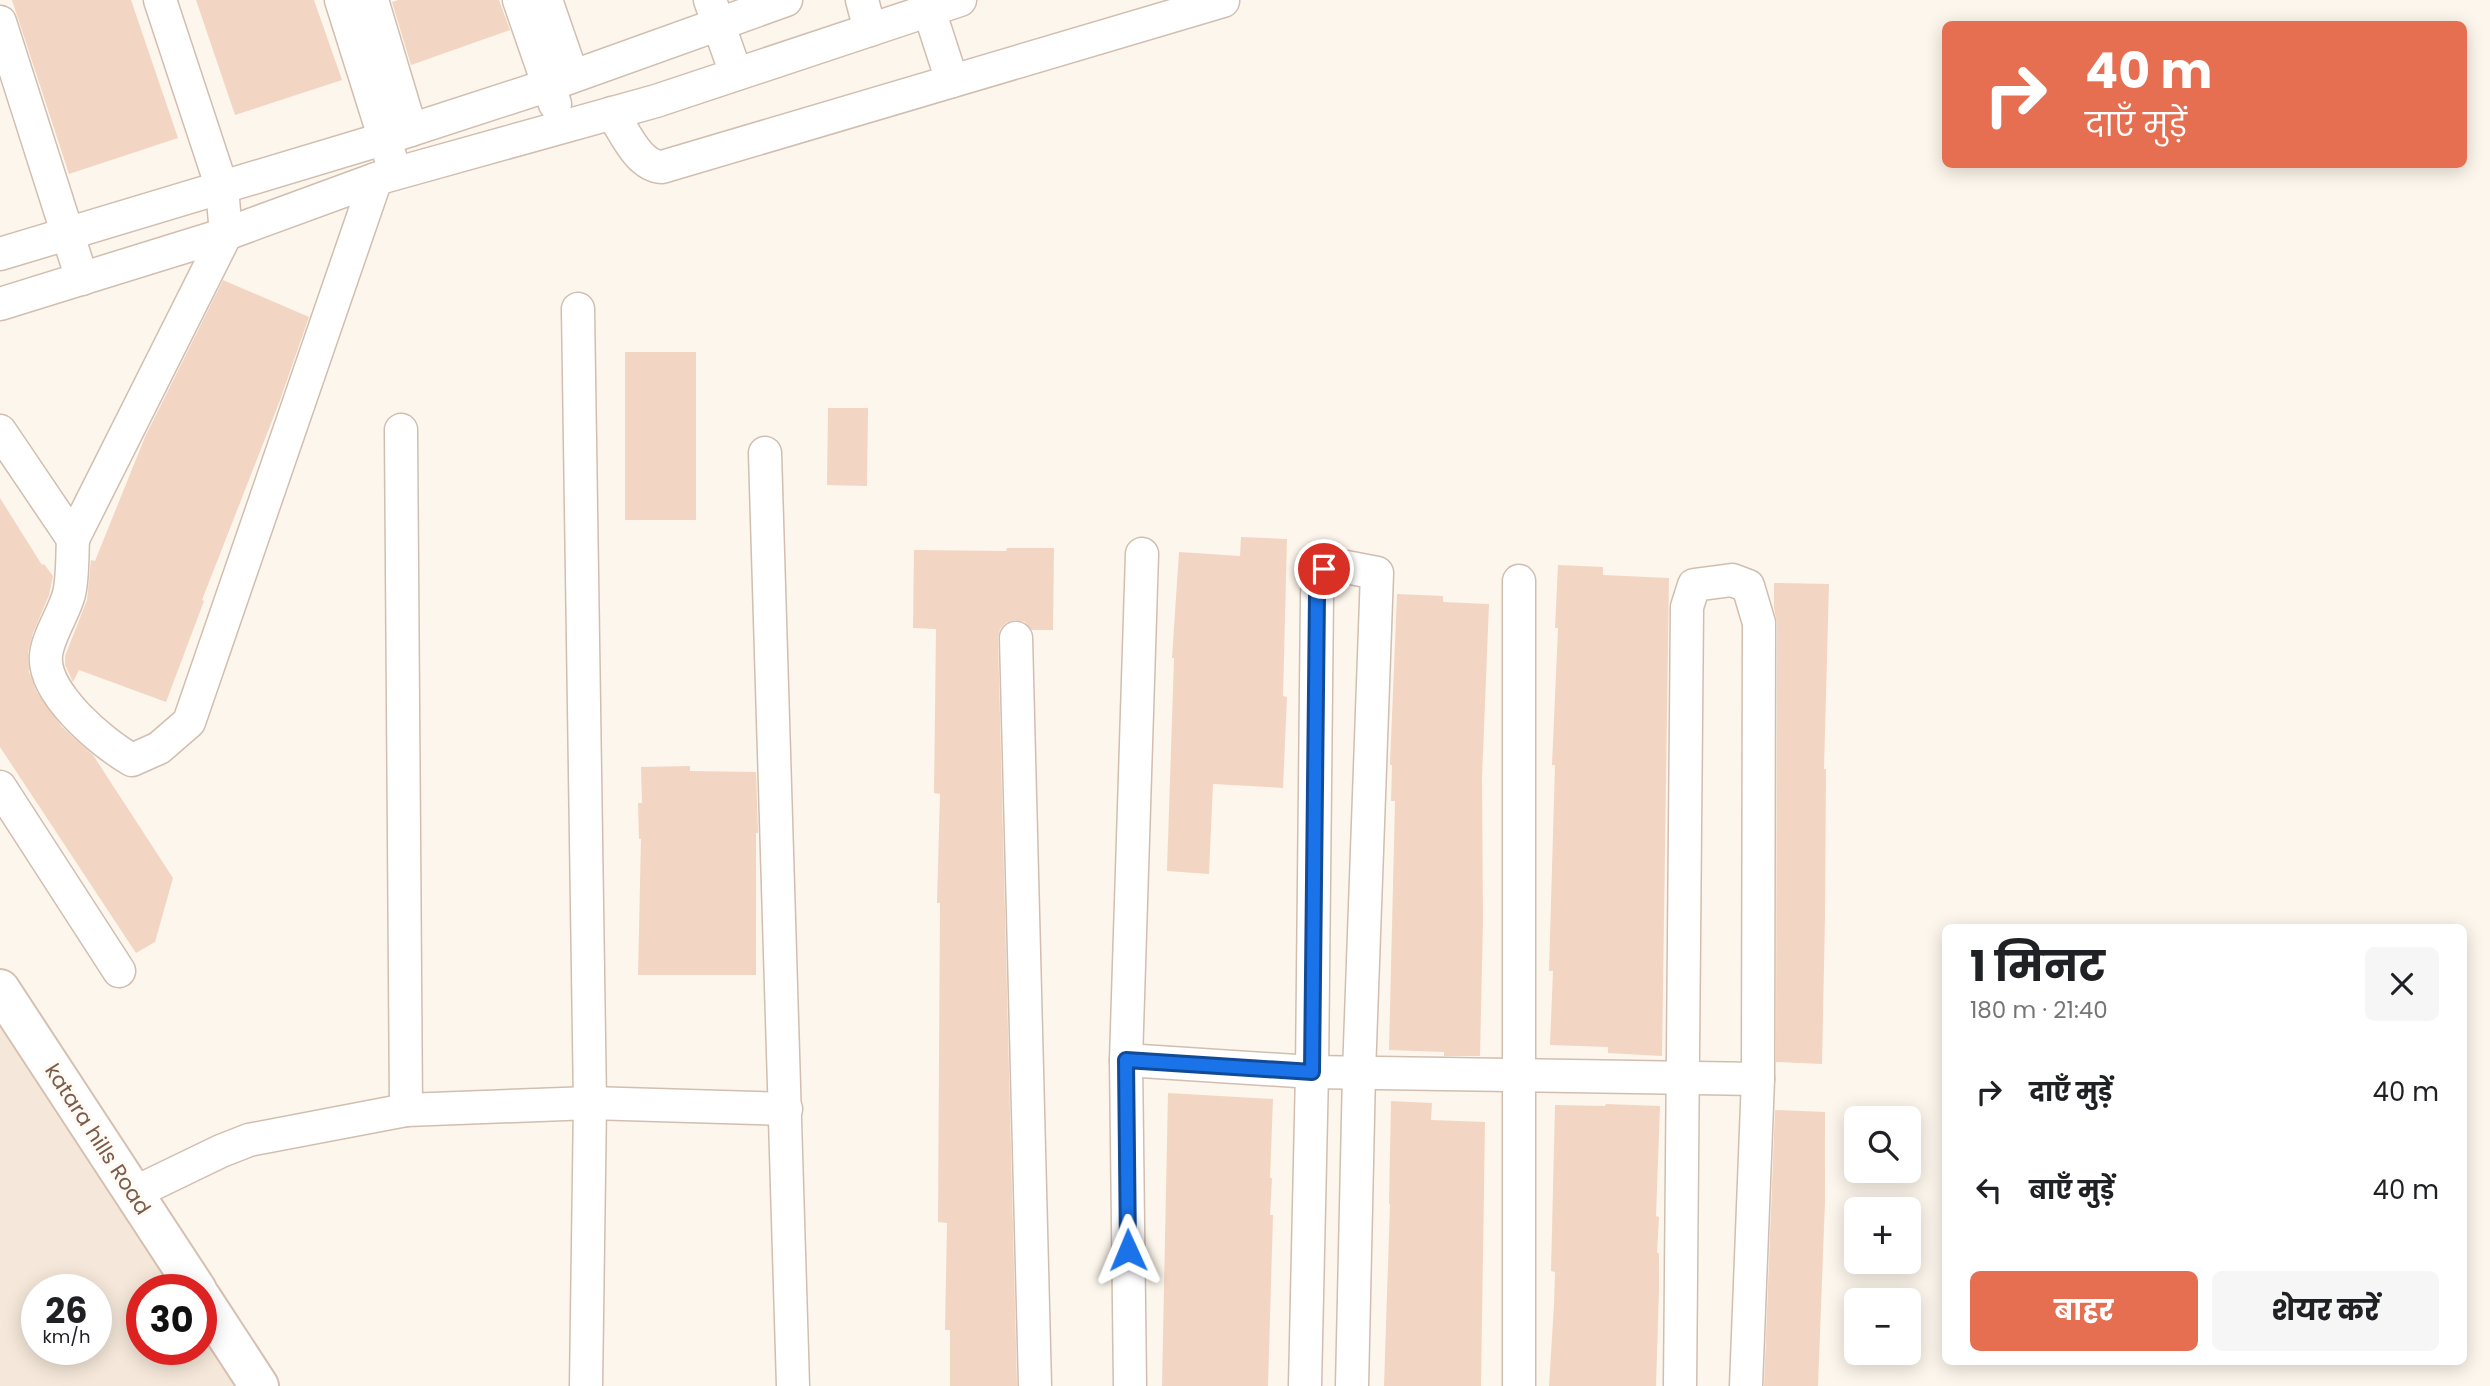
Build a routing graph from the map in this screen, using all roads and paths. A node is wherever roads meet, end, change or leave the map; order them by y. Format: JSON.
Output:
{"nodes":[{"id":1,"x":160,"y":0,"type":"edge"},
{"id":2,"x":341,"y":0,"type":"edge"},
{"id":3,"x":372,"y":0,"type":"edge"},
{"id":4,"x":519,"y":0,"type":"edge"},
{"id":5,"x":546,"y":0,"type":"edge"},
{"id":6,"x":786,"y":0,"type":"edge"},
{"id":7,"x":862,"y":0,"type":"edge"},
{"id":8,"x":960,"y":0,"type":"edge"},
{"id":9,"x":1223,"y":1,"type":"edge"},
{"id":10,"x":929,"y":10,"type":"junction"},
{"id":11,"x":714,"y":12,"type":"edge"},
{"id":12,"x":0,"y":22,"type":"edge"},
{"id":13,"x":870,"y":30,"type":"junction"},
{"id":14,"x":736,"y":74,"type":"junction"},
{"id":15,"x":561,"y":80,"type":"junction"},
{"id":16,"x":952,"y":81,"type":"junction"},
{"id":17,"x":612,"y":113,"type":"junction"},
{"id":18,"x":562,"y":127,"type":"junction"},
{"id":19,"x":399,"y":134,"type":"junction"},
{"id":20,"x":386,"y":176,"type":"junction"},
{"id":21,"x":222,"y":188,"type":"junction"},
{"id":22,"x":67,"y":232,"type":"junction"},
{"id":23,"x":226,"y":234,"type":"junction"},
{"id":24,"x":0,"y":254,"type":"edge"},
{"id":25,"x":82,"y":279,"type":"junction"},
{"id":26,"x":0,"y":304,"type":"edge"},
{"id":27,"x":578,"y":309,"type":"dead end"},
{"id":28,"x":401,"y":430,"type":"dead end"},
{"id":29,"x":0,"y":431,"type":"edge"},
{"id":30,"x":765,"y":453,"type":"dead end"},
{"id":31,"x":73,"y":539,"type":"junction"},
{"id":32,"x":1142,"y":554,"type":"dead end"},
{"id":33,"x":1518,"y":581,"type":"dead end"},
{"id":34,"x":1016,"y":638,"type":"dead end"},
{"id":35,"x":0,"y":787,"type":"edge"},
{"id":36,"x":119,"y":971,"type":"dead end"},
{"id":37,"x":0,"y":989,"type":"edge"},
{"id":38,"x":1126,"y":1060,"type":"junction"},
{"id":39,"x":1312,"y":1072,"type":"junction"},
{"id":40,"x":1359,"y":1073,"type":"junction"},
{"id":41,"x":1520,"y":1075,"type":"junction"},
{"id":42,"x":1682,"y":1077,"type":"junction"},
{"id":43,"x":1758,"y":1079,"type":"junction"},
{"id":44,"x":590,"y":1103,"type":"junction"},
{"id":45,"x":786,"y":1109,"type":"junction"},
{"id":46,"x":405,"y":1110,"type":"junction"},
{"id":47,"x":134,"y":1193,"type":"junction"},
{"id":48,"x":187,"y":1274,"type":"edge"},
{"id":49,"x":217,"y":1321,"type":"edge"},
{"id":50,"x":260,"y":1386,"type":"edge"},
{"id":51,"x":586,"y":1386,"type":"edge"},
{"id":52,"x":793,"y":1386,"type":"edge"},
{"id":53,"x":1035,"y":1386,"type":"edge"},
{"id":54,"x":1130,"y":1386,"type":"edge"},
{"id":55,"x":1305,"y":1386,"type":"edge"},
{"id":56,"x":1352,"y":1386,"type":"edge"},
{"id":57,"x":1519,"y":1386,"type":"edge"},
{"id":58,"x":1680,"y":1386,"type":"edge"},
{"id":59,"x":1746,"y":1386,"type":"edge"}],
"edges":[{"from":1,"to":21,"type":"street"},
{"from":2,"to":19,"type":"street"},
{"from":3,"to":19,"type":"street"},
{"from":4,"to":15,"type":"street"},
{"from":5,"to":15,"type":"street"},
{"from":6,"to":11,"type":"street"},
{"from":7,"to":13,"type":"street"},
{"from":8,"to":10,"type":"street"},
{"from":9,"to":16,"type":"street"},
{"from":10,"to":13,"type":"street"},
{"from":10,"to":16,"type":"street"},
{"from":11,"to":14,"type":"street"},
{"from":11,"to":15,"type":"street"},
{"from":12,"to":22,"type":"street"},
{"from":13,"to":14,"type":"street"},
{"from":14,"to":17,"type":"street"},
{"from":15,"to":18,"type":"street"},
{"from":15,"to":19,"type":"street"},
{"from":16,"to":17,"type":"street"},
{"from":17,"to":18,"type":"street"},
{"from":18,"to":20,"type":"street"},
{"from":19,"to":20,"type":"street"},
{"from":19,"to":21,"type":"street"},
{"from":20,"to":23,"type":"street"},
{"from":20,"to":31,"type":"street"},
{"from":21,"to":22,"type":"street"},
{"from":21,"to":23,"type":"street"},
{"from":22,"to":24,"type":"street"},
{"from":22,"to":25,"type":"street"},
{"from":23,"to":25,"type":"street"},
{"from":23,"to":31,"type":"street"},
{"from":25,"to":26,"type":"street"},
{"from":27,"to":44,"type":"street"},
{"from":28,"to":46,"type":"street"},
{"from":29,"to":31,"type":"street"},
{"from":30,"to":45,"type":"street"},
{"from":32,"to":38,"type":"street"},
{"from":33,"to":41,"type":"street"},
{"from":34,"to":53,"type":"street"},
{"from":35,"to":36,"type":"street"},
{"from":37,"to":47,"type":"main road","name":"katara hills Road"},
{"from":38,"to":39,"type":"street"},
{"from":38,"to":54,"type":"street"},
{"from":39,"to":40,"type":"street"},
{"from":39,"to":40,"type":"street"},
{"from":39,"to":55,"type":"street"},
{"from":40,"to":41,"type":"street"},
{"from":40,"to":56,"type":"street"},
{"from":41,"to":42,"type":"street"},
{"from":41,"to":57,"type":"street"},
{"from":42,"to":43,"type":"street"},
{"from":42,"to":43,"type":"street"},
{"from":42,"to":58,"type":"street"},
{"from":43,"to":59,"type":"street"},
{"from":44,"to":45,"type":"street"},
{"from":44,"to":46,"type":"street"},
{"from":44,"to":51,"type":"street"},
{"from":45,"to":52,"type":"street"},
{"from":46,"to":47,"type":"street"},
{"from":47,"to":48,"type":"main road","name":"katara hills Road"},
{"from":49,"to":50,"type":"main road"}]}
